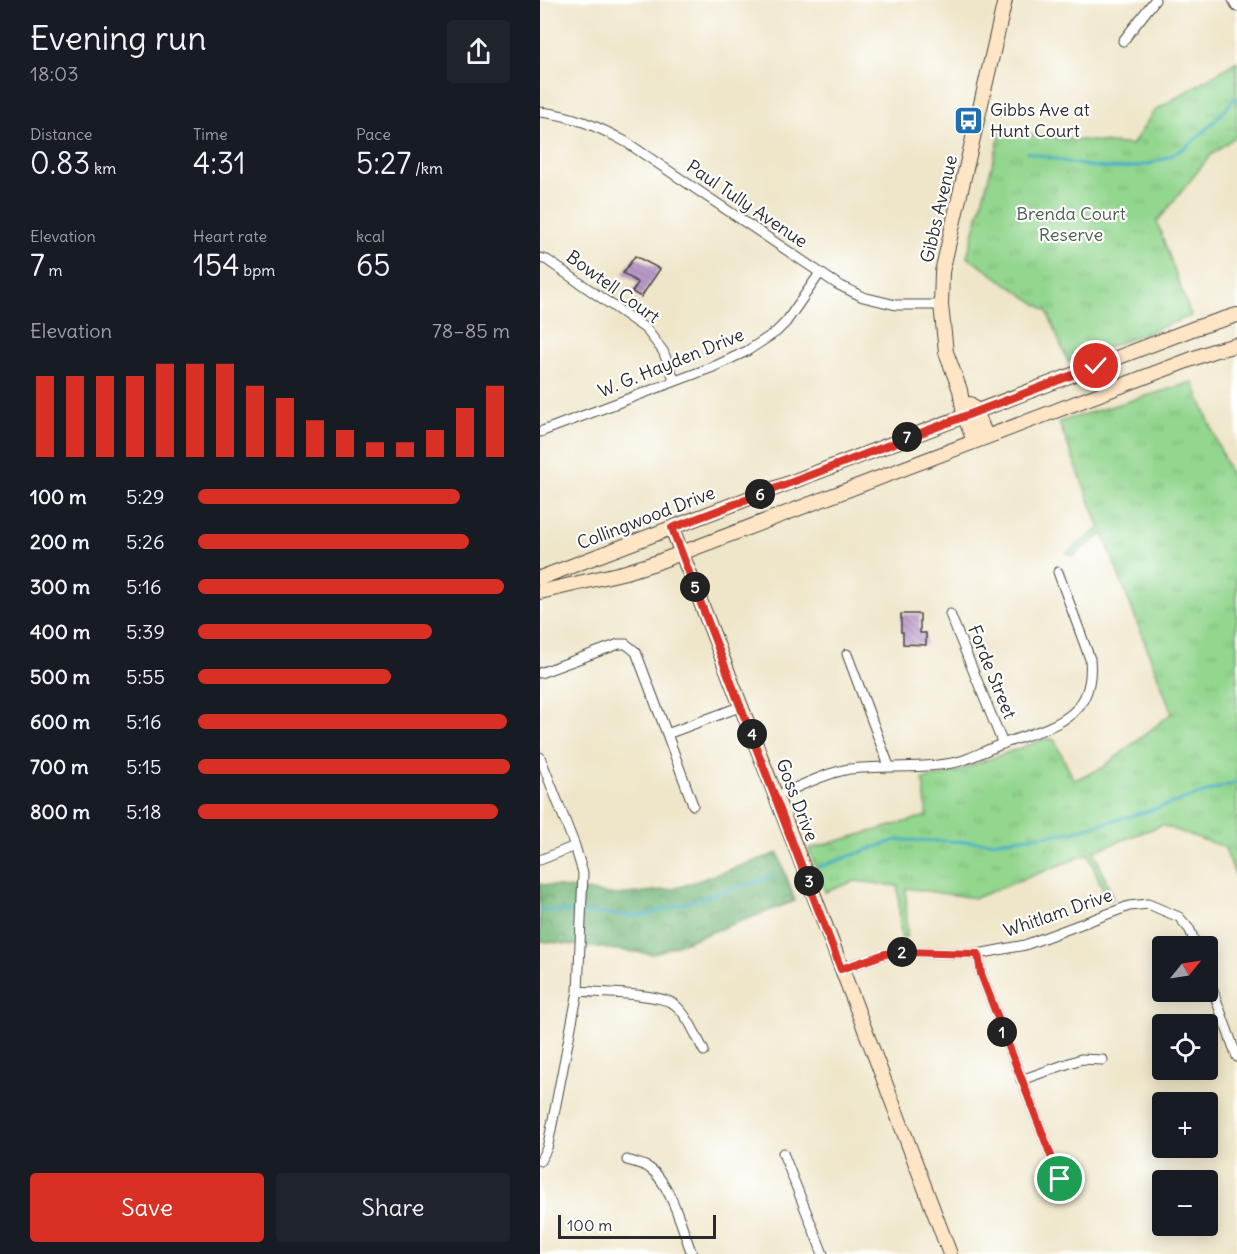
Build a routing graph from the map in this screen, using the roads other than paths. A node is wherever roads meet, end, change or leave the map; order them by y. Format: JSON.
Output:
{"nodes":[{"id":1,"x":1155,"y":0,"type":"edge"},
{"id":2,"x":1233,"y":0,"type":"edge"},
{"id":3,"x":1001,"y":1,"type":"edge"},
{"id":4,"x":1237,"y":7,"type":"edge"},
{"id":5,"x":1123,"y":42,"type":"dead end"},
{"id":6,"x":540,"y":112,"type":"edge"},
{"id":7,"x":540,"y":258,"type":"edge"},
{"id":8,"x":820,"y":273,"type":"junction"},
{"id":9,"x":941,"y":305,"type":"junction"},
{"id":10,"x":1237,"y":315,"type":"edge"},
{"id":11,"x":1237,"y":345,"type":"edge"},
{"id":12,"x":675,"y":381,"type":"junction"},
{"id":13,"x":970,"y":413,"type":"junction"},
{"id":14,"x":540,"y":432,"type":"edge"},
{"id":15,"x":980,"y":439,"type":"junction"},
{"id":16,"x":672,"y":528,"type":"junction"},
{"id":17,"x":682,"y":553,"type":"junction"},
{"id":18,"x":1058,"y":572,"type":"dead end"},
{"id":19,"x":540,"y":578,"type":"edge"},
{"id":20,"x":540,"y":591,"type":"edge"},
{"id":21,"x":950,"y":614,"type":"dead end"},
{"id":22,"x":847,"y":654,"type":"dead end"},
{"id":23,"x":540,"y":673,"type":"edge"},
{"id":24,"x":742,"y":706,"type":"junction"},
{"id":25,"x":667,"y":734,"type":"junction"},
{"id":26,"x":1003,"y":744,"type":"junction"},
{"id":27,"x":540,"y":757,"type":"edge"},
{"id":28,"x":889,"y":766,"type":"junction"},
{"id":29,"x":776,"y":796,"type":"junction"},
{"id":30,"x":693,"y":805,"type":"dead end"},
{"id":31,"x":575,"y":846,"type":"junction"},
{"id":32,"x":540,"y":860,"type":"edge"},
{"id":33,"x":1192,"y":936,"type":"edge"},
{"id":34,"x":978,"y":954,"type":"junction"},
{"id":35,"x":841,"y":969,"type":"junction"},
{"id":36,"x":578,"y":991,"type":"junction"},
{"id":37,"x":1217,"y":1002,"type":"edge"},
{"id":38,"x":704,"y":1051,"type":"dead end"},
{"id":39,"x":1237,"y":1057,"type":"edge"},
{"id":40,"x":1103,"y":1060,"type":"dead end"},
{"id":41,"x":1021,"y":1080,"type":"junction"},
{"id":42,"x":783,"y":1153,"type":"dead end"},
{"id":43,"x":627,"y":1160,"type":"dead end"},
{"id":44,"x":540,"y":1161,"type":"edge"},
{"id":45,"x":1060,"y":1179,"type":"dead end"},
{"id":46,"x":692,"y":1254,"type":"edge"},
{"id":47,"x":823,"y":1254,"type":"edge"},
{"id":48,"x":950,"y":1254,"type":"edge"}],
"edges":[{"from":1,"to":5,"type":"street"},
{"from":2,"to":4,"type":"street"},
{"from":3,"to":9,"type":"main road","name":"Gibbs Avenue"},
{"from":6,"to":8,"type":"street","name":"Paul Tully Avenue"},
{"from":7,"to":12,"type":"street","name":"Bowtell Court"},
{"from":8,"to":9,"type":"street","name":"Paul Tully Avenue"},
{"from":8,"to":12,"type":"street","name":"W. G. Hayden Drive"},
{"from":9,"to":13,"type":"main road","name":"Gibbs Avenue"},
{"from":10,"to":13,"type":"main road","name":"Collingwood Drive"},
{"from":11,"to":15,"type":"main road"},
{"from":12,"to":14,"type":"street","name":"W. G. Hayden Drive"},
{"from":13,"to":15,"type":"main road","name":"Gibbs Avenue"},
{"from":13,"to":16,"type":"main road","name":"Collingwood Drive"},
{"from":15,"to":17,"type":"main road"},
{"from":16,"to":17,"type":"main road","name":"Goss Drive"},
{"from":16,"to":19,"type":"main road","name":"Collingwood Drive"},
{"from":17,"to":20,"type":"main road"},
{"from":17,"to":24,"type":"main road","name":"Goss Drive"},
{"from":18,"to":26,"type":"street"},
{"from":21,"to":26,"type":"street","name":"Forde Street"},
{"from":22,"to":28,"type":"street"},
{"from":23,"to":25,"type":"street"},
{"from":24,"to":25,"type":"street"},
{"from":24,"to":29,"type":"main road","name":"Goss Drive"},
{"from":25,"to":30,"type":"street"},
{"from":26,"to":28,"type":"street"},
{"from":27,"to":31,"type":"street"},
{"from":28,"to":29,"type":"street"},
{"from":29,"to":35,"type":"main road","name":"Goss Drive"},
{"from":31,"to":32,"type":"street"},
{"from":31,"to":36,"type":"street"},
{"from":33,"to":34,"type":"street","name":"Whitlam Drive"},
{"from":34,"to":35,"type":"street","name":"Whitlam Drive"},
{"from":34,"to":41,"type":"street"},
{"from":35,"to":48,"type":"main road","name":"Goss Drive"},
{"from":36,"to":38,"type":"street"},
{"from":36,"to":44,"type":"street"},
{"from":37,"to":39,"type":"street"},
{"from":40,"to":41,"type":"street"},
{"from":41,"to":45,"type":"street"},
{"from":42,"to":47,"type":"street"},
{"from":43,"to":46,"type":"street"}]}
